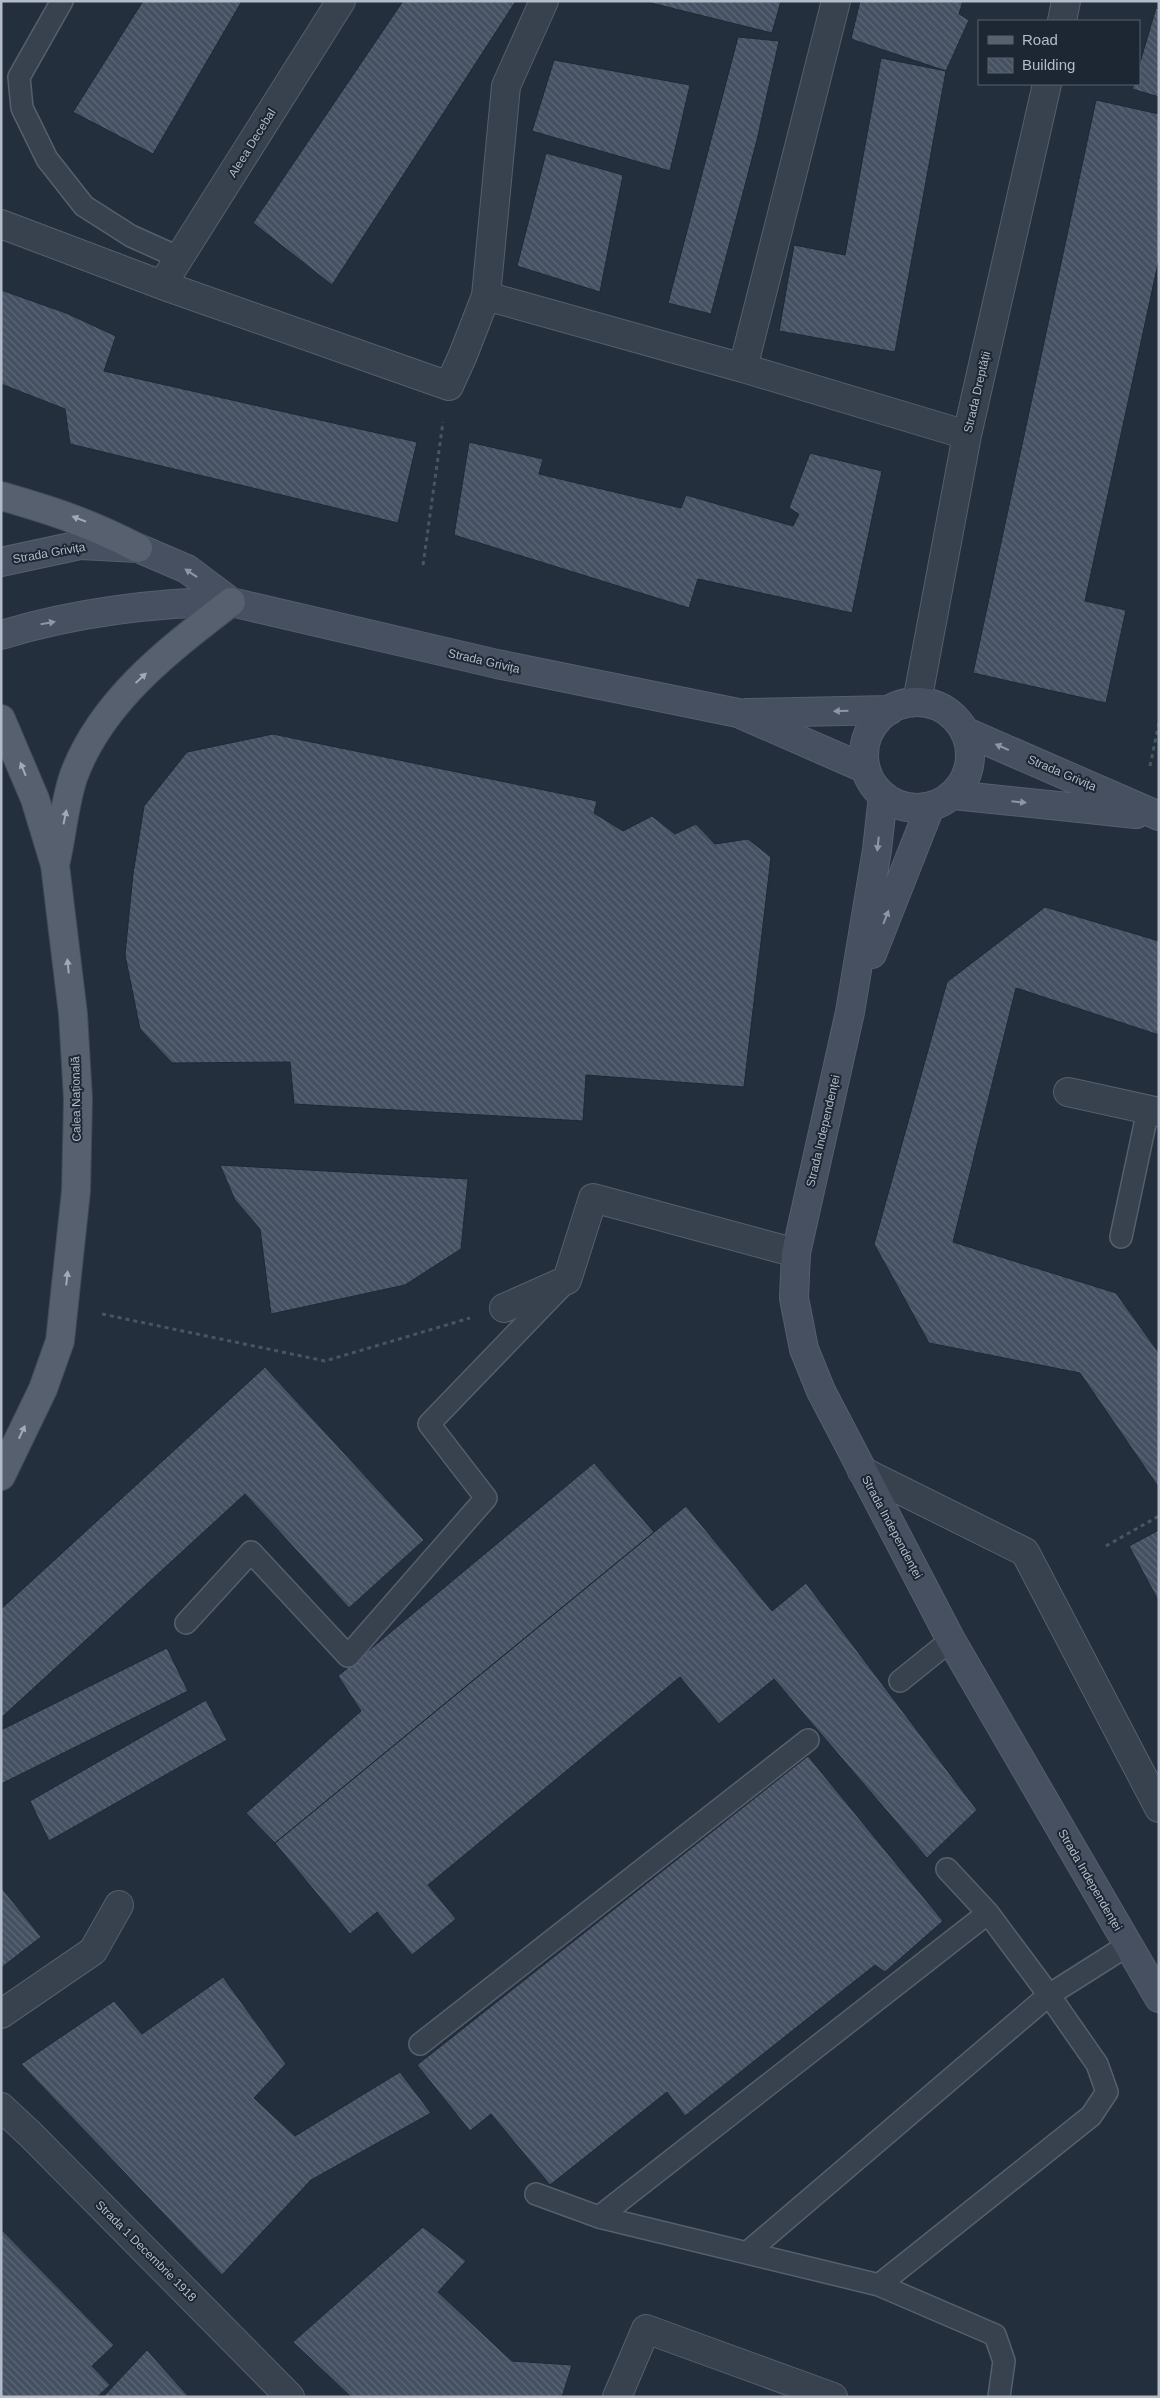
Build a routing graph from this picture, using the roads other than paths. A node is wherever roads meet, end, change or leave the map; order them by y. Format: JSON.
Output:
{"nodes":[{"id":1,"x":62,"y":1,"type":"edge"},
{"id":2,"x":341,"y":1,"type":"edge"},
{"id":3,"x":544,"y":1,"type":"edge"},
{"id":4,"x":836,"y":1,"type":"edge"},
{"id":5,"x":1066,"y":1,"type":"edge"},
{"id":6,"x":1062,"y":20,"type":"edge"},
{"id":7,"x":1047,"y":85,"type":"edge"},
{"id":8,"x":1,"y":224,"type":"edge"},
{"id":9,"x":180,"y":258,"type":"junction"},
{"id":10,"x":162,"y":286,"type":"junction"},
{"id":11,"x":486,"y":296,"type":"junction"},
{"id":12,"x":743,"y":368,"type":"junction"},
{"id":13,"x":967,"y":434,"type":"junction"},
{"id":14,"x":1,"y":496,"type":"edge"},
{"id":15,"x":138,"y":548,"type":"junction"},
{"id":16,"x":1,"y":562,"type":"edge"},
{"id":17,"x":231,"y":602,"type":"junction"},
{"id":18,"x":1,"y":635,"type":"edge"},
{"id":19,"x":917,"y":702,"type":"junction"},
{"id":20,"x":890,"y":710,"type":"junction"},
{"id":21,"x":738,"y":713,"type":"junction"},
{"id":22,"x":1,"y":719,"type":"edge"},
{"id":23,"x":964,"y":731,"type":"junction"},
{"id":24,"x":866,"y":769,"type":"junction"},
{"id":25,"x":954,"y":795,"type":"junction"},
{"id":26,"x":882,"y":796,"type":"junction"},
{"id":27,"x":930,"y":807,"type":"junction"},
{"id":28,"x":1159,"y":816,"type":"edge"},
{"id":29,"x":55,"y":865,"type":"junction"},
{"id":30,"x":850,"y":1012,"type":"junction"},
{"id":31,"x":1068,"y":1092,"type":"dead end"},
{"id":32,"x":1154,"y":1111,"type":"edge"},
{"id":33,"x":1121,"y":1237,"type":"dead end"},
{"id":34,"x":796,"y":1253,"type":"junction"},
{"id":35,"x":567,"y":1280,"type":"junction"},
{"id":36,"x":504,"y":1308,"type":"road end"},
{"id":37,"x":862,"y":1471,"type":"junction"},
{"id":38,"x":1,"y":1476,"type":"edge"},
{"id":39,"x":186,"y":1623,"type":"dead end"},
{"id":40,"x":951,"y":1640,"type":"junction"},
{"id":41,"x":900,"y":1681,"type":"dead end"},
{"id":42,"x":808,"y":1740,"type":"dead end"},
{"id":43,"x":1159,"y":1808,"type":"edge"},
{"id":44,"x":947,"y":1869,"type":"dead end"},
{"id":45,"x":119,"y":1905,"type":"dead end"},
{"id":46,"x":988,"y":1913,"type":"junction"},
{"id":47,"x":1128,"y":1945,"type":"junction"},
{"id":48,"x":1050,"y":1995,"type":"junction"},
{"id":49,"x":1158,"y":1995,"type":"edge"},
{"id":50,"x":1,"y":2014,"type":"edge"},
{"id":51,"x":420,"y":2044,"type":"dead end"},
{"id":52,"x":1,"y":2107,"type":"edge"},
{"id":53,"x":536,"y":2194,"type":"dead end"},
{"id":54,"x":599,"y":2217,"type":"junction"},
{"id":55,"x":748,"y":2252,"type":"junction"},
{"id":56,"x":880,"y":2286,"type":"junction"},
{"id":57,"x":290,"y":2397,"type":"edge"},
{"id":58,"x":617,"y":2397,"type":"edge"},
{"id":59,"x":833,"y":2397,"type":"edge"},
{"id":60,"x":1000,"y":2397,"type":"edge"}],
"edges":[{"from":1,"to":9,"type":"lane"},
{"from":2,"to":9,"type":"street","name":"Aleea Decebal"},
{"from":3,"to":11,"type":"street"},
{"from":4,"to":12,"type":"street"},
{"from":5,"to":6,"type":"street"},
{"from":7,"to":13,"type":"street","name":"Strada Dreptății"},
{"from":8,"to":10,"type":"street"},
{"from":9,"to":10,"type":"street","name":"Aleea Decebal"},
{"from":10,"to":11,"type":"street"},
{"from":11,"to":12,"type":"street"},
{"from":12,"to":13,"type":"street"},
{"from":13,"to":19,"type":"street","name":"Strada Dreptății"},
{"from":15,"to":14,"type":"main road","one_way":true},
{"from":15,"to":16,"type":"main road","name":"Strada Grivița"},
{"from":17,"to":15,"type":"main road","name":"Strada Grivița","one_way":true},
{"from":18,"to":17,"type":"main road","name":"Strada Grivița","one_way":true},
{"from":17,"to":21,"type":"main road","name":"Strada Grivița"},
{"from":29,"to":17,"type":"main road","one_way":true},
{"from":19,"to":20,"type":"main road"},
{"from":19,"to":23,"type":"main road"},
{"from":20,"to":21,"type":"main road","name":"Strada Grivița","one_way":true},
{"from":20,"to":24,"type":"main road"},
{"from":21,"to":24,"type":"main road","name":"Strada Grivița"},
{"from":29,"to":22,"type":"main road","name":"Calea Națională","one_way":true},
{"from":23,"to":25,"type":"main road"},
{"from":28,"to":23,"type":"main road","name":"Strada Grivița","one_way":true},
{"from":24,"to":26,"type":"main road"},
{"from":25,"to":27,"type":"main road"},
{"from":25,"to":28,"type":"main road","name":"Strada Grivița","one_way":true},
{"from":26,"to":27,"type":"main road"},
{"from":26,"to":30,"type":"main road","name":"Strada Independenței","one_way":true},
{"from":30,"to":27,"type":"main road","name":"Strada Independenței","one_way":true},
{"from":38,"to":29,"type":"main road","name":"Calea Națională","one_way":true},
{"from":30,"to":34,"type":"main road","name":"Strada Independenței"},
{"from":31,"to":32,"type":"street"},
{"from":32,"to":33,"type":"lane"},
{"from":34,"to":35,"type":"street"},
{"from":34,"to":37,"type":"main road","name":"Strada Independenței"},
{"from":35,"to":36,"type":"street"},
{"from":35,"to":39,"type":"lane"},
{"from":37,"to":40,"type":"main road","name":"Strada Independenței"},
{"from":37,"to":43,"type":"street"},
{"from":40,"to":41,"type":"lane"},
{"from":40,"to":47,"type":"main road","name":"Strada Independenței"},
{"from":42,"to":51,"type":"lane"},
{"from":44,"to":46,"type":"lane"},
{"from":45,"to":50,"type":"street"},
{"from":46,"to":48,"type":"lane"},
{"from":46,"to":54,"type":"lane"},
{"from":47,"to":48,"type":"lane"},
{"from":47,"to":49,"type":"main road","name":"Strada Independenței"},
{"from":48,"to":55,"type":"lane"},
{"from":48,"to":56,"type":"lane"},
{"from":52,"to":57,"type":"street","name":"Strada 1 Decembrie 1918"},
{"from":53,"to":54,"type":"lane"},
{"from":54,"to":55,"type":"lane"},
{"from":55,"to":56,"type":"lane"},
{"from":56,"to":60,"type":"lane"},
{"from":58,"to":59,"type":"street"}]}
